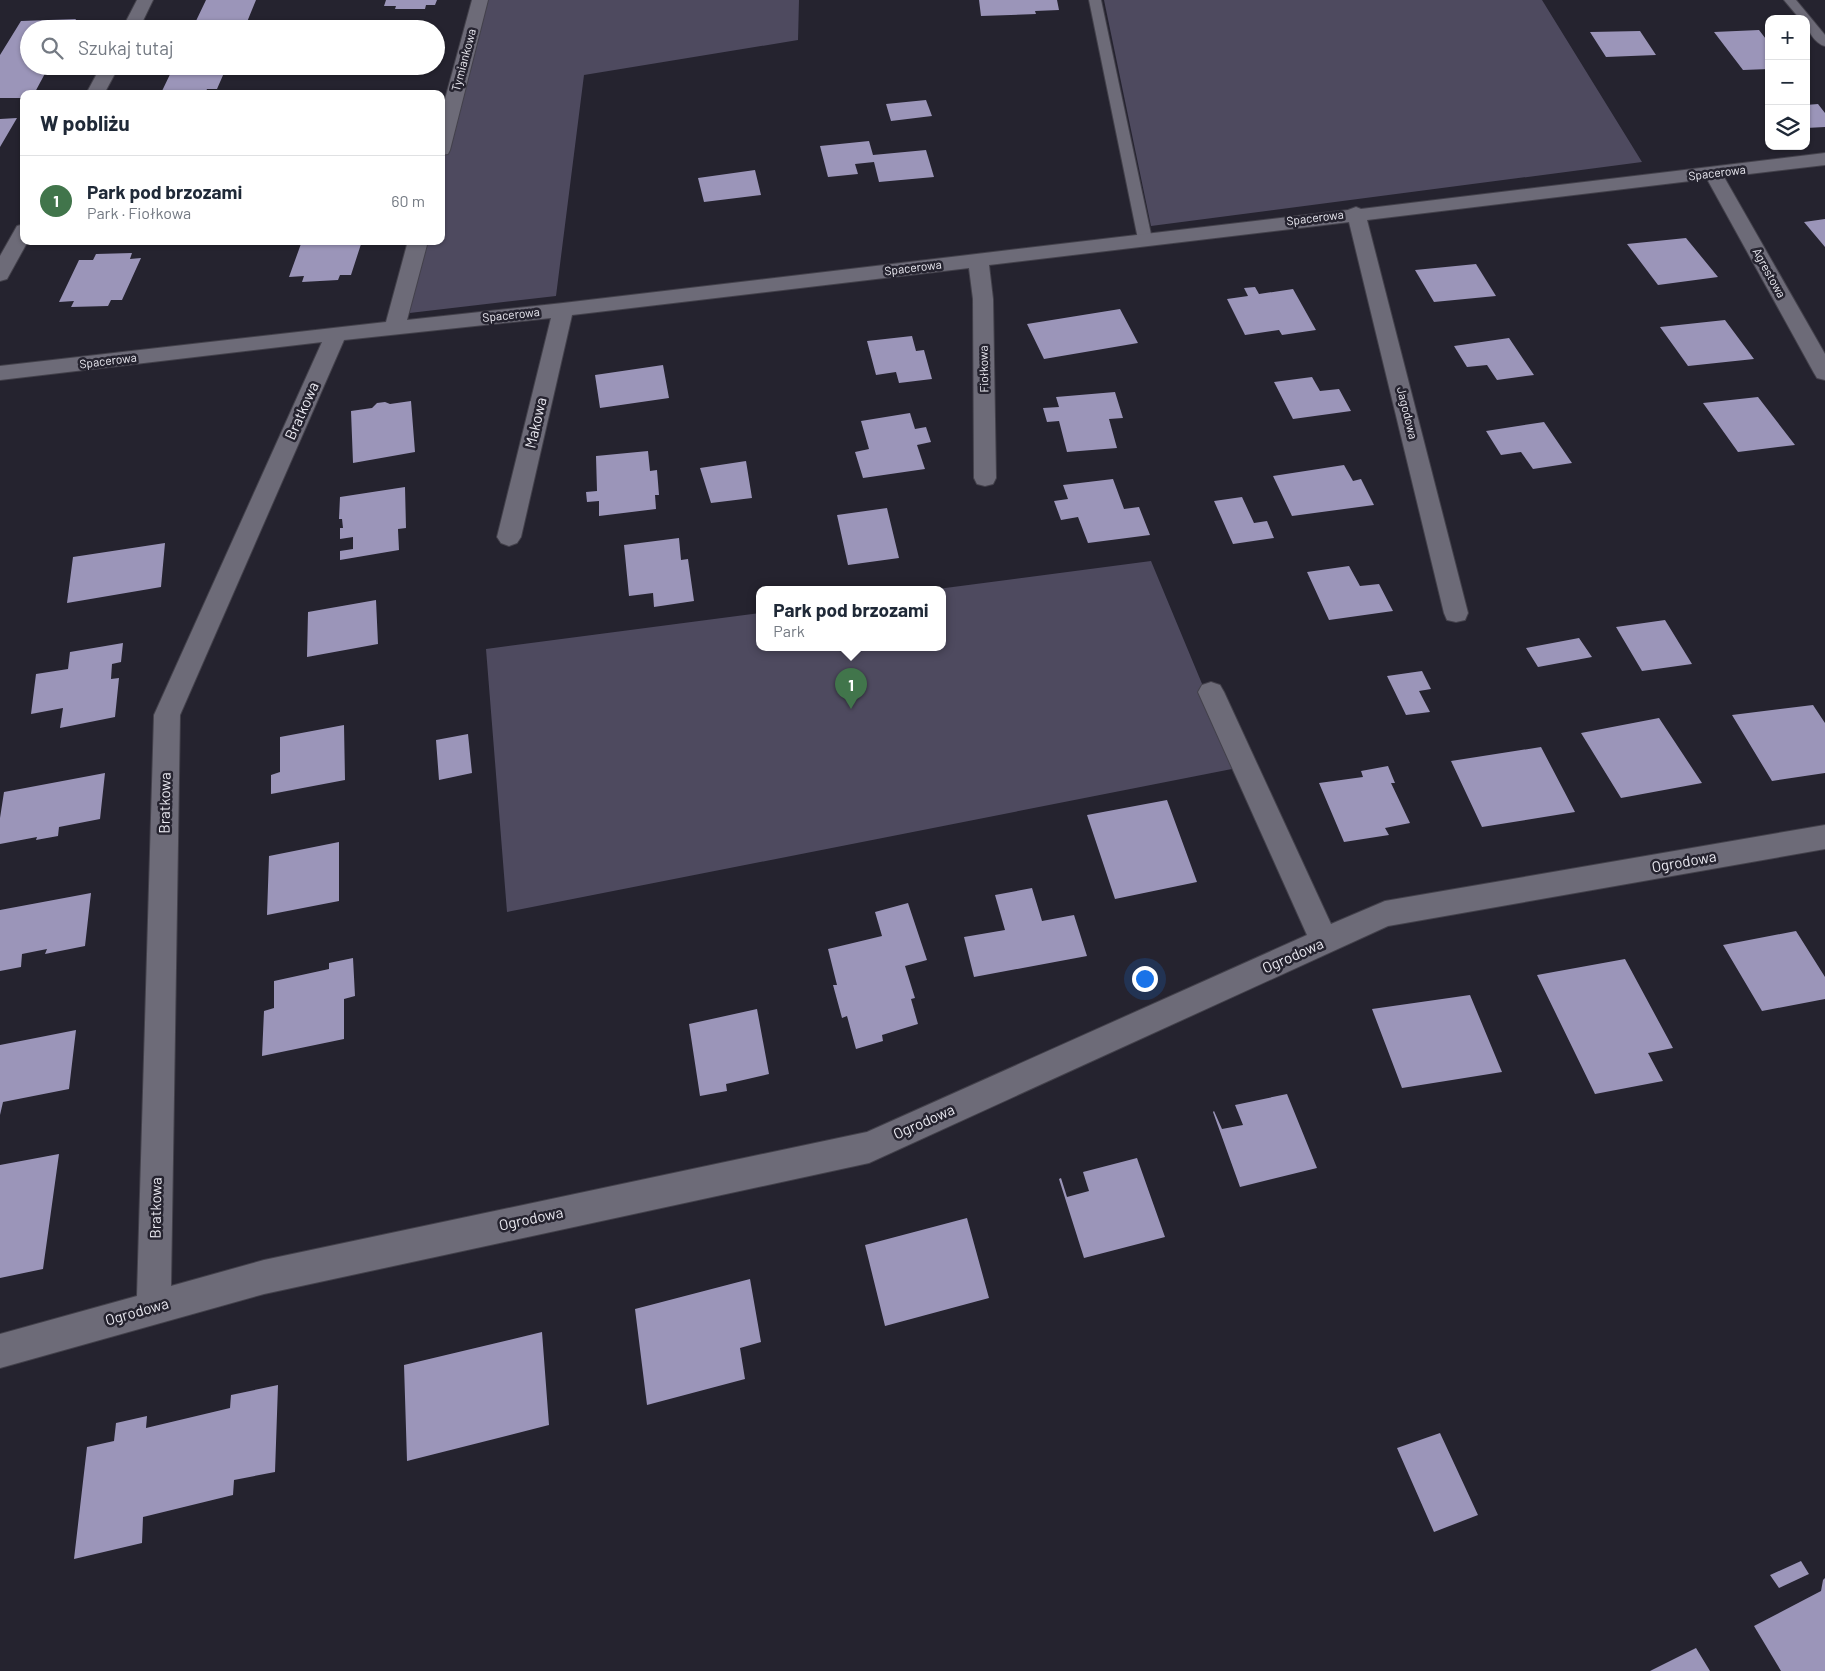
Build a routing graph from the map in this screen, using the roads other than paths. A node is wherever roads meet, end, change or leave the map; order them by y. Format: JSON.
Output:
{"nodes":[{"id":1,"x":145,"y":0,"type":"edge"},
{"id":2,"x":480,"y":0,"type":"edge"},
{"id":3,"x":1095,"y":0,"type":"edge"},
{"id":4,"x":1790,"y":0,"type":"edge"},
{"id":5,"x":1803,"y":15,"type":"edge"},
{"id":6,"x":135,"y":20,"type":"edge"},
{"id":7,"x":1810,"y":24,"type":"edge"},
{"id":8,"x":1825,"y":42,"type":"edge"},
{"id":9,"x":106,"y":75,"type":"edge"},
{"id":10,"x":98,"y":90,"type":"edge"},
{"id":11,"x":445,"y":135,"type":"edge"},
{"id":12,"x":1825,"y":158,"type":"edge"},
{"id":13,"x":1713,"y":174,"type":"junction"},
{"id":14,"x":1356,"y":213,"type":"junction"},
{"id":15,"x":20,"y":237,"type":"edge"},
{"id":16,"x":1145,"y":240,"type":"junction"},
{"id":17,"x":417,"y":245,"type":"edge"},
{"id":18,"x":978,"y":260,"type":"junction"},
{"id":19,"x":0,"y":274,"type":"edge"},
{"id":20,"x":563,"y":310,"type":"junction"},
{"id":21,"x":395,"y":327,"type":"junction"},
{"id":22,"x":336,"y":334,"type":"junction"},
{"id":23,"x":0,"y":373,"type":"edge"},
{"id":24,"x":1825,"y":373,"type":"edge"},
{"id":25,"x":985,"y":478,"type":"dead end"},
{"id":26,"x":509,"y":537,"type":"dead end"},
{"id":27,"x":1456,"y":612,"type":"dead end"},
{"id":28,"x":1211,"y":692,"type":"dead end"},
{"id":29,"x":1825,"y":837,"type":"edge"},
{"id":30,"x":1325,"y":942,"type":"junction"},
{"id":31,"x":154,"y":1307,"type":"junction"},
{"id":32,"x":0,"y":1351,"type":"edge"}],
"edges":[{"from":1,"to":6,"type":"street"},
{"from":2,"to":11,"type":"street","name":"Tymiankowa"},
{"from":3,"to":16,"type":"lane"},
{"from":4,"to":5,"type":"lane"},
{"from":7,"to":8,"type":"lane"},
{"from":9,"to":10,"type":"street"},
{"from":12,"to":13,"type":"street","name":"Spacerowa"},
{"from":13,"to":14,"type":"street","name":"Spacerowa"},
{"from":13,"to":24,"type":"street","name":"Agrestowa"},
{"from":14,"to":16,"type":"street","name":"Spacerowa"},
{"from":14,"to":27,"type":"street","name":"Jagodowa"},
{"from":15,"to":19,"type":"street"},
{"from":16,"to":18,"type":"street","name":"Spacerowa"},
{"from":17,"to":21,"type":"street"},
{"from":18,"to":20,"type":"street","name":"Spacerowa"},
{"from":18,"to":25,"type":"street","name":"Fiołkowa"},
{"from":20,"to":21,"type":"street","name":"Spacerowa"},
{"from":20,"to":26,"type":"street","name":"Makowa"},
{"from":21,"to":22,"type":"street","name":"Spacerowa"},
{"from":22,"to":23,"type":"street","name":"Spacerowa"},
{"from":22,"to":31,"type":"street","name":"Bratkowa"},
{"from":28,"to":30,"type":"street"},
{"from":29,"to":30,"type":"street","name":"Ogrodowa"},
{"from":30,"to":31,"type":"street","name":"Ogrodowa"},
{"from":31,"to":32,"type":"street","name":"Ogrodowa"}]}
